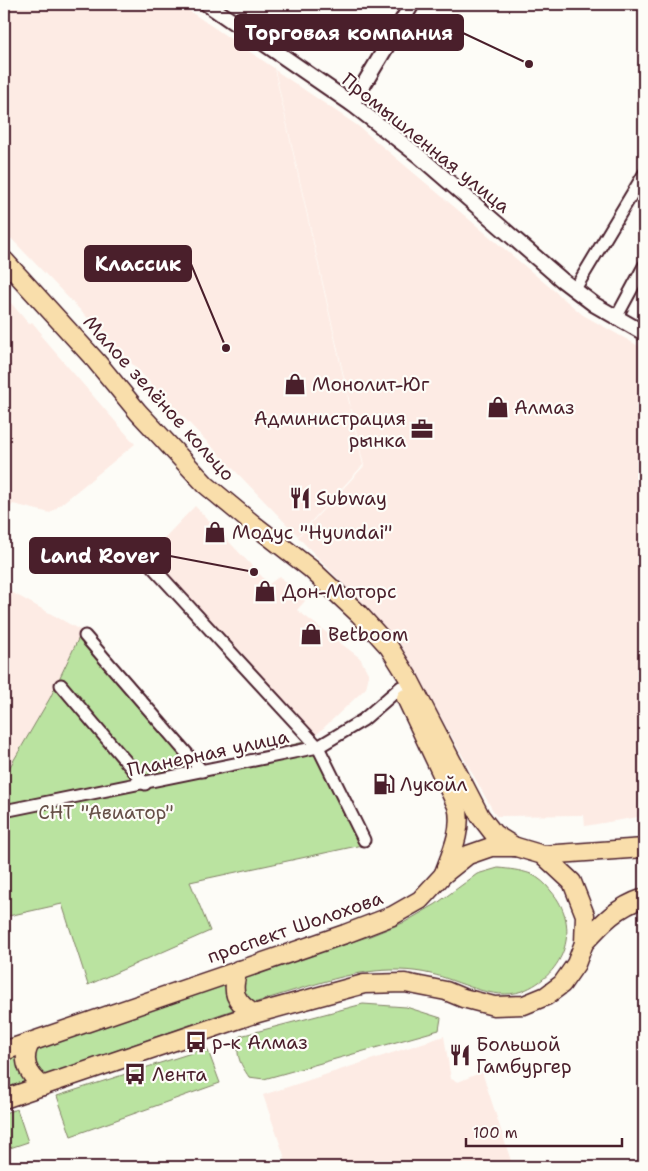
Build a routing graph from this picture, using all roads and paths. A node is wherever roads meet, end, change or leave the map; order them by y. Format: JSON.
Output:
{"nodes":[{"id":1,"x":206,"y":4,"type":"edge"},
{"id":2,"x":412,"y":4,"type":"edge"},
{"id":3,"x":352,"y":104,"type":"junction"},
{"id":4,"x":644,"y":174,"type":"edge"},
{"id":5,"x":4,"y":260,"type":"edge"},
{"id":6,"x":644,"y":266,"type":"edge"},
{"id":7,"x":575,"y":290,"type":"junction"},
{"id":8,"x":616,"y":318,"type":"junction"},
{"id":9,"x":644,"y":333,"type":"edge"},
{"id":10,"x":148,"y":562,"type":"dead end"},
{"id":11,"x":360,"y":614,"type":"junction"},
{"id":12,"x":85,"y":636,"type":"dead end"},
{"id":13,"x":61,"y":685,"type":"dead end"},
{"id":14,"x":400,"y":687,"type":"junction"},
{"id":15,"x":318,"y":747,"type":"junction"},
{"id":16,"x":202,"y":771,"type":"junction"},
{"id":17,"x":145,"y":784,"type":"junction"},
{"id":18,"x":4,"y":811,"type":"edge"},
{"id":19,"x":364,"y":840,"type":"dead end"},
{"id":20,"x":516,"y":847,"type":"junction"},
{"id":21,"x":644,"y":848,"type":"edge"},
{"id":22,"x":543,"y":856,"type":"junction"},
{"id":23,"x":444,"y":874,"type":"junction"},
{"id":24,"x":644,"y":898,"type":"edge"},
{"id":25,"x":584,"y":943,"type":"junction"},
{"id":26,"x":238,"y":970,"type":"junction"},
{"id":27,"x":254,"y":1014,"type":"junction"},
{"id":28,"x":31,"y":1042,"type":"junction"},
{"id":29,"x":4,"y":1051,"type":"edge"},
{"id":30,"x":43,"y":1086,"type":"junction"},
{"id":31,"x":4,"y":1099,"type":"edge"}],
"edges":[{"from":1,"to":3,"type":"street","name":"Промышленная улица"},
{"from":2,"to":3,"type":"street"},
{"from":3,"to":7,"type":"street","name":"Промышленная улица"},
{"from":4,"to":7,"type":"street"},
{"from":5,"to":11,"type":"main road","name":"Малое зелёное кольцо"},
{"from":6,"to":8,"type":"street"},
{"from":7,"to":8,"type":"street","name":"Промышленная улица"},
{"from":8,"to":9,"type":"street","name":"Промышленная улица"},
{"from":10,"to":15,"type":"street"},
{"from":11,"to":14,"type":"main road","name":"Малое зелёное кольцо"},
{"from":11,"to":20,"type":"main road","name":"Малое зелёное кольцо"},
{"from":12,"to":16,"type":"street"},
{"from":13,"to":17,"type":"street"},
{"from":14,"to":15,"type":"street","name":"Планерная улица"},
{"from":14,"to":23,"type":"main road","name":"Малое зелёное кольцо"},
{"from":15,"to":16,"type":"street","name":"Планерная улица"},
{"from":15,"to":19,"type":"street"},
{"from":16,"to":17,"type":"street","name":"Планерная улица"},
{"from":17,"to":18,"type":"street","name":"Планерная улица"},
{"from":20,"to":22,"type":"main road","name":"проспект Шолохова"},
{"from":20,"to":23,"type":"main road","name":"проспект Шолохова"},
{"from":21,"to":22,"type":"main road"},
{"from":22,"to":25,"type":"main road","name":"проспект Шолохова"},
{"from":23,"to":26,"type":"main road","name":"проспект Шолохова"},
{"from":24,"to":25,"type":"main road"},
{"from":25,"to":27,"type":"main road","name":"проспект Шолохова"},
{"from":26,"to":27,"type":"main road"},
{"from":26,"to":28,"type":"main road","name":"проспект Шолохова"},
{"from":27,"to":30,"type":"main road","name":"проспект Шолохова"},
{"from":28,"to":29,"type":"main road","name":"проспект Шолохова"},
{"from":28,"to":30,"type":"main road"},
{"from":30,"to":31,"type":"main road","name":"проспект Шолохова"}]}
